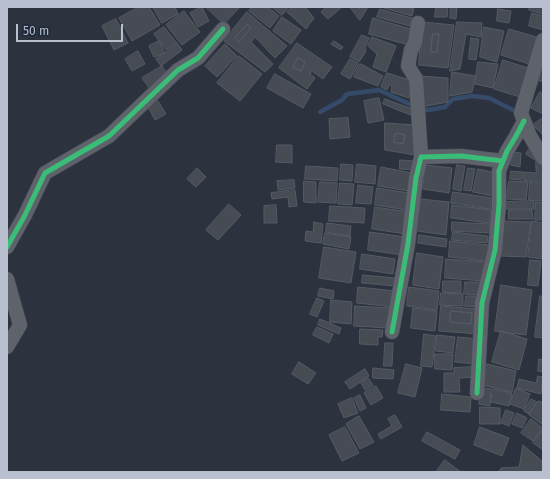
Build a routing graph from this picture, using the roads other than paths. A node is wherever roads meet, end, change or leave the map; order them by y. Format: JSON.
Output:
{"nodes":[{"id":1,"x":418,"y":23,"type":"dead end"},
{"id":2,"x":223,"y":29,"type":"dead end"},
{"id":3,"x":543,"y":40,"type":"edge"},
{"id":4,"x":524,"y":121,"type":"junction"},
{"id":5,"x":421,"y":157,"type":"junction"},
{"id":6,"x":543,"y":158,"type":"edge"},
{"id":7,"x":503,"y":161,"type":"junction"},
{"id":8,"x":7,"y":247,"type":"edge"},
{"id":9,"x":7,"y":279,"type":"edge"},
{"id":10,"x":392,"y":332,"type":"dead end"},
{"id":11,"x":7,"y":347,"type":"edge"},
{"id":12,"x":477,"y":393,"type":"dead end"}],
"edges":[{"from":1,"to":5,"type":"street"},
{"from":2,"to":8,"type":"street"},
{"from":3,"to":4,"type":"street"},
{"from":4,"to":6,"type":"street"},
{"from":4,"to":7,"type":"street"},
{"from":5,"to":7,"type":"street"},
{"from":5,"to":10,"type":"street"},
{"from":7,"to":12,"type":"street"},
{"from":9,"to":11,"type":"street"}]}
